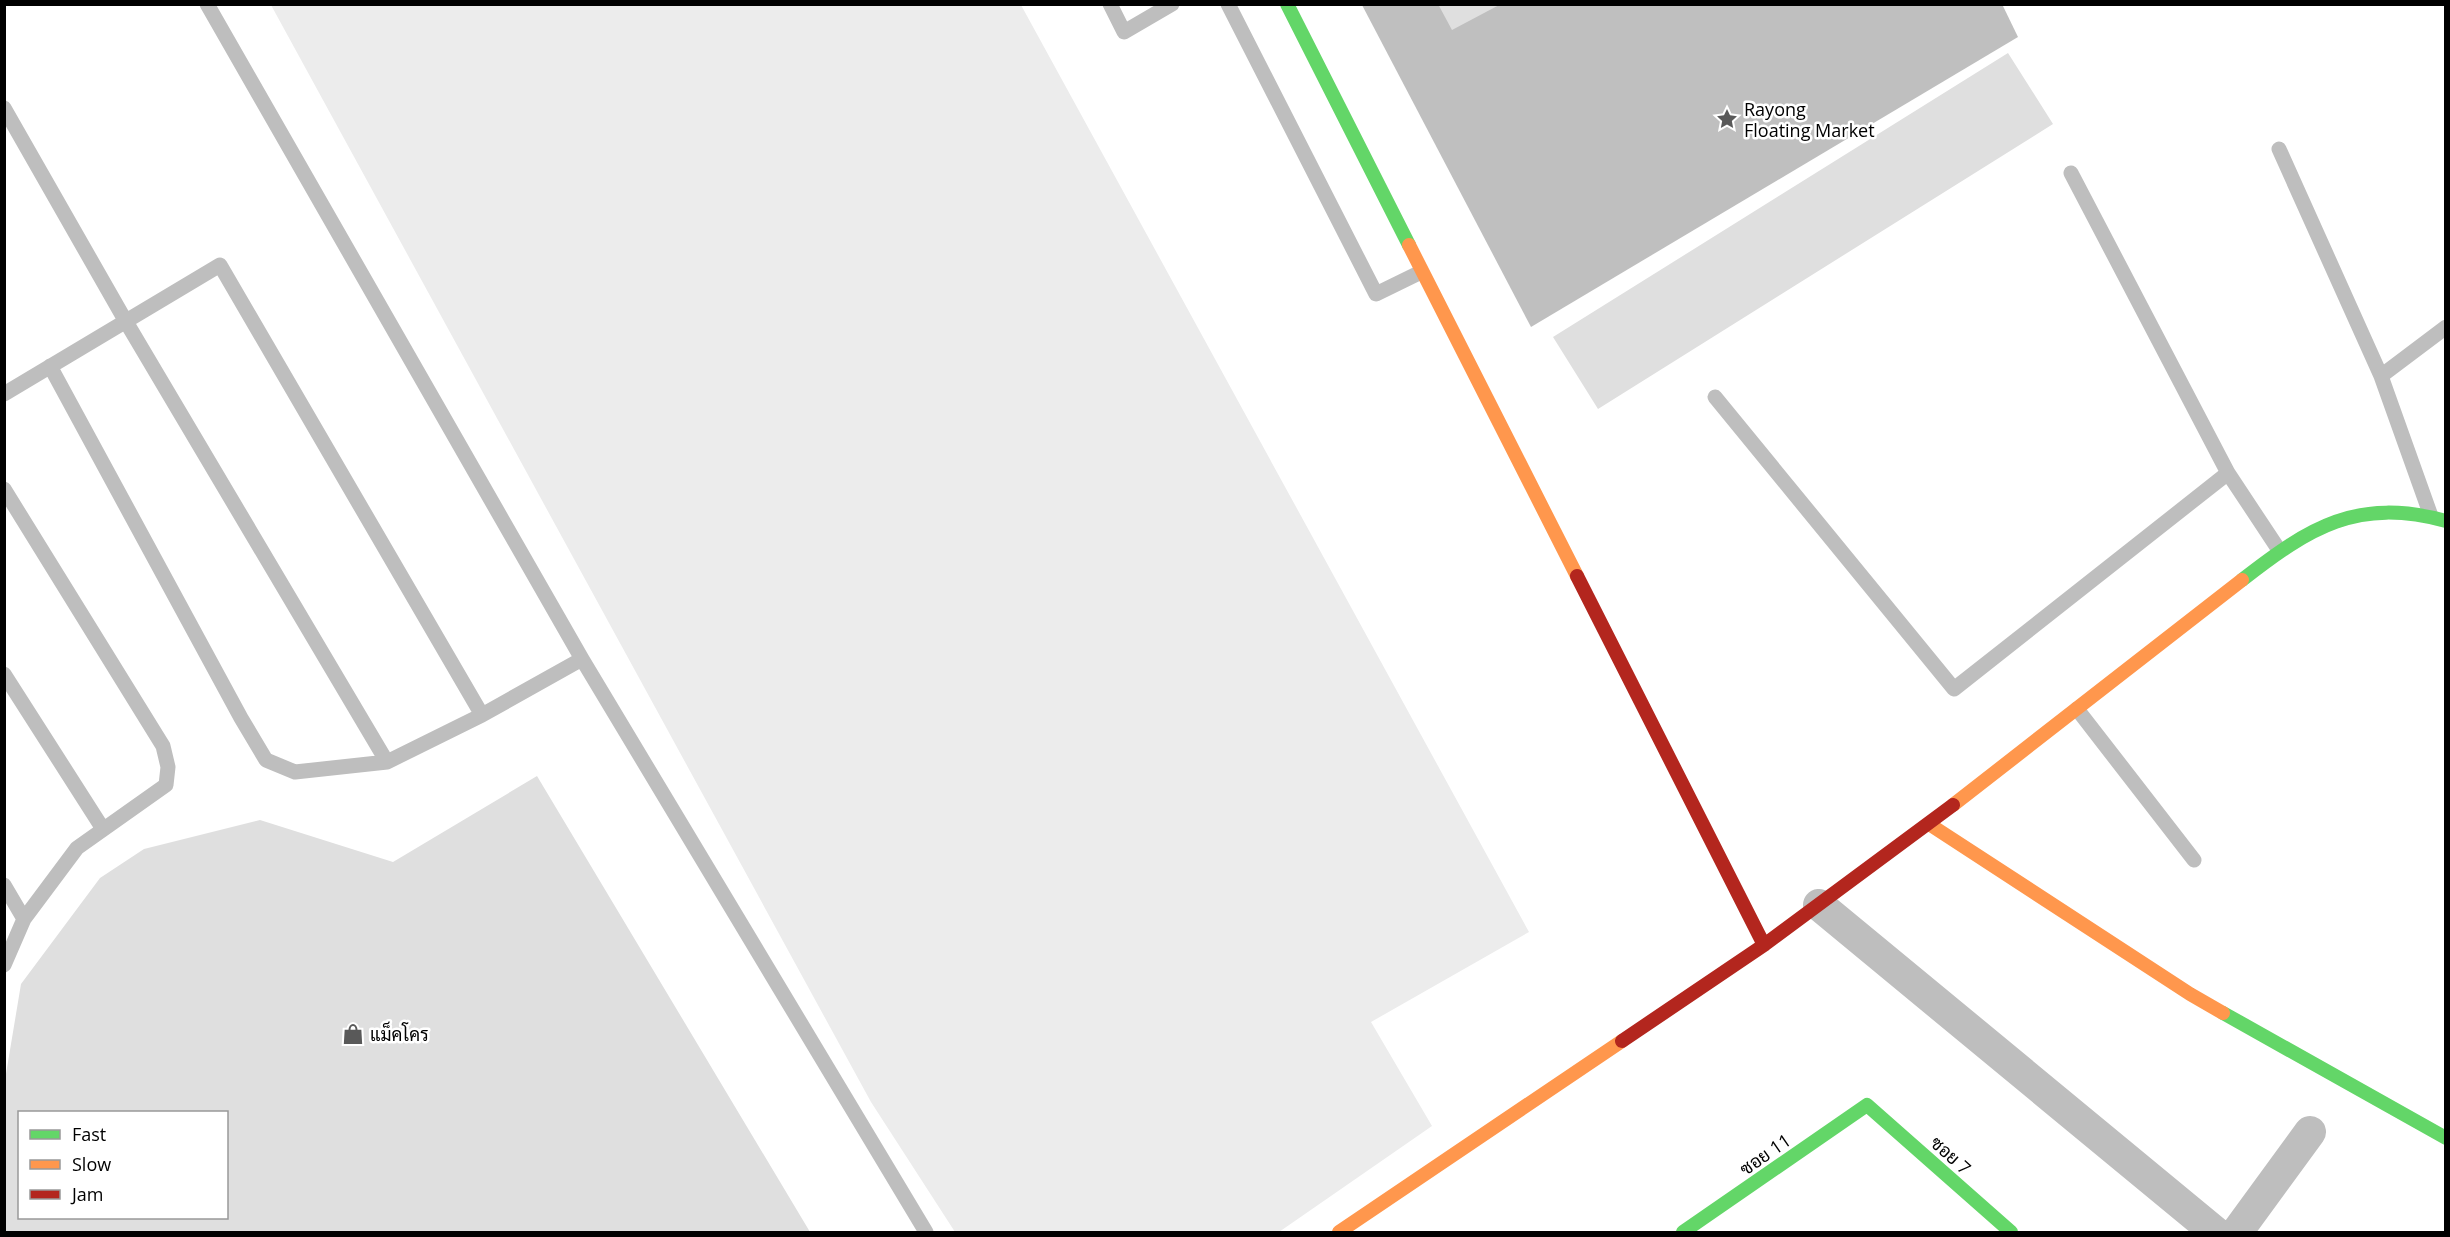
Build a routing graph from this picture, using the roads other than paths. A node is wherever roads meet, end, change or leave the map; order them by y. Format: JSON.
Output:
{"nodes":[{"id":1,"x":207,"y":4,"type":"edge"},
{"id":2,"x":1110,"y":4,"type":"edge"},
{"id":3,"x":1172,"y":4,"type":"edge"},
{"id":4,"x":1228,"y":4,"type":"edge"},
{"id":5,"x":1287,"y":4,"type":"edge"},
{"id":6,"x":4,"y":108,"type":"edge"},
{"id":7,"x":2279,"y":149,"type":"dead end"},
{"id":8,"x":2071,"y":173,"type":"dead end"},
{"id":9,"x":1421,"y":272,"type":"junction"},
{"id":10,"x":125,"y":321,"type":"junction"},
{"id":11,"x":2445,"y":327,"type":"edge"},
{"id":12,"x":50,"y":366,"type":"junction"},
{"id":13,"x":2381,"y":376,"type":"junction"},
{"id":14,"x":4,"y":394,"type":"edge"},
{"id":15,"x":1715,"y":397,"type":"dead end"},
{"id":16,"x":2228,"y":473,"type":"junction"},
{"id":17,"x":4,"y":489,"type":"edge"},
{"id":18,"x":2438,"y":519,"type":"edge"},
{"id":19,"x":2279,"y":550,"type":"junction"},
{"id":20,"x":582,"y":659,"type":"junction"},
{"id":21,"x":4,"y":674,"type":"edge"},
{"id":22,"x":2077,"y":709,"type":"junction"},
{"id":23,"x":482,"y":715,"type":"junction"},
{"id":24,"x":387,"y":762,"type":"junction"},
{"id":25,"x":1929,"y":824,"type":"junction"},
{"id":26,"x":103,"y":829,"type":"junction"},
{"id":27,"x":2194,"y":860,"type":"dead end"},
{"id":28,"x":4,"y":885,"type":"edge"},
{"id":29,"x":1819,"y":905,"type":"junction"},
{"id":30,"x":24,"y":919,"type":"junction"},
{"id":31,"x":1764,"y":945,"type":"junction"},
{"id":32,"x":4,"y":965,"type":"edge"},
{"id":33,"x":1867,"y":1105,"type":"joint"},
{"id":34,"x":2310,"y":1132,"type":"dead end"},
{"id":35,"x":2445,"y":1138,"type":"edge"},
{"id":36,"x":926,"y":1233,"type":"edge"},
{"id":37,"x":1339,"y":1233,"type":"edge"},
{"id":38,"x":1683,"y":1233,"type":"edge"},
{"id":39,"x":2011,"y":1233,"type":"edge"},
{"id":40,"x":2215,"y":1233,"type":"edge"},
{"id":41,"x":2237,"y":1233,"type":"edge"}],
"edges":[{"from":1,"to":20,"type":"lane"},
{"from":2,"to":3,"type":"lane"},
{"from":4,"to":9,"type":"lane"},
{"from":5,"to":9,"type":"street"},
{"from":6,"to":10,"type":"lane"},
{"from":7,"to":13,"type":"lane"},
{"from":8,"to":16,"type":"lane"},
{"from":9,"to":31,"type":"street"},
{"from":10,"to":12,"type":"lane"},
{"from":10,"to":23,"type":"lane"},
{"from":10,"to":24,"type":"lane"},
{"from":11,"to":13,"type":"lane"},
{"from":12,"to":14,"type":"lane"},
{"from":12,"to":24,"type":"lane"},
{"from":13,"to":18,"type":"lane"},
{"from":15,"to":16,"type":"lane"},
{"from":16,"to":19,"type":"lane"},
{"from":17,"to":26,"type":"lane"},
{"from":18,"to":19,"type":"street"},
{"from":19,"to":22,"type":"street"},
{"from":20,"to":23,"type":"lane"},
{"from":20,"to":36,"type":"lane"},
{"from":21,"to":26,"type":"lane"},
{"from":22,"to":25,"type":"street"},
{"from":22,"to":27,"type":"lane"},
{"from":23,"to":24,"type":"lane"},
{"from":25,"to":29,"type":"street"},
{"from":25,"to":35,"type":"street"},
{"from":26,"to":30,"type":"lane"},
{"from":28,"to":30,"type":"lane"},
{"from":29,"to":31,"type":"street"},
{"from":29,"to":40,"type":"street"},
{"from":30,"to":32,"type":"lane"},
{"from":31,"to":37,"type":"street"},
{"from":33,"to":38,"type":"street","name":"ซอย 11"},
{"from":33,"to":39,"type":"street","name":"ซอย 7"},
{"from":34,"to":41,"type":"street"}]}
